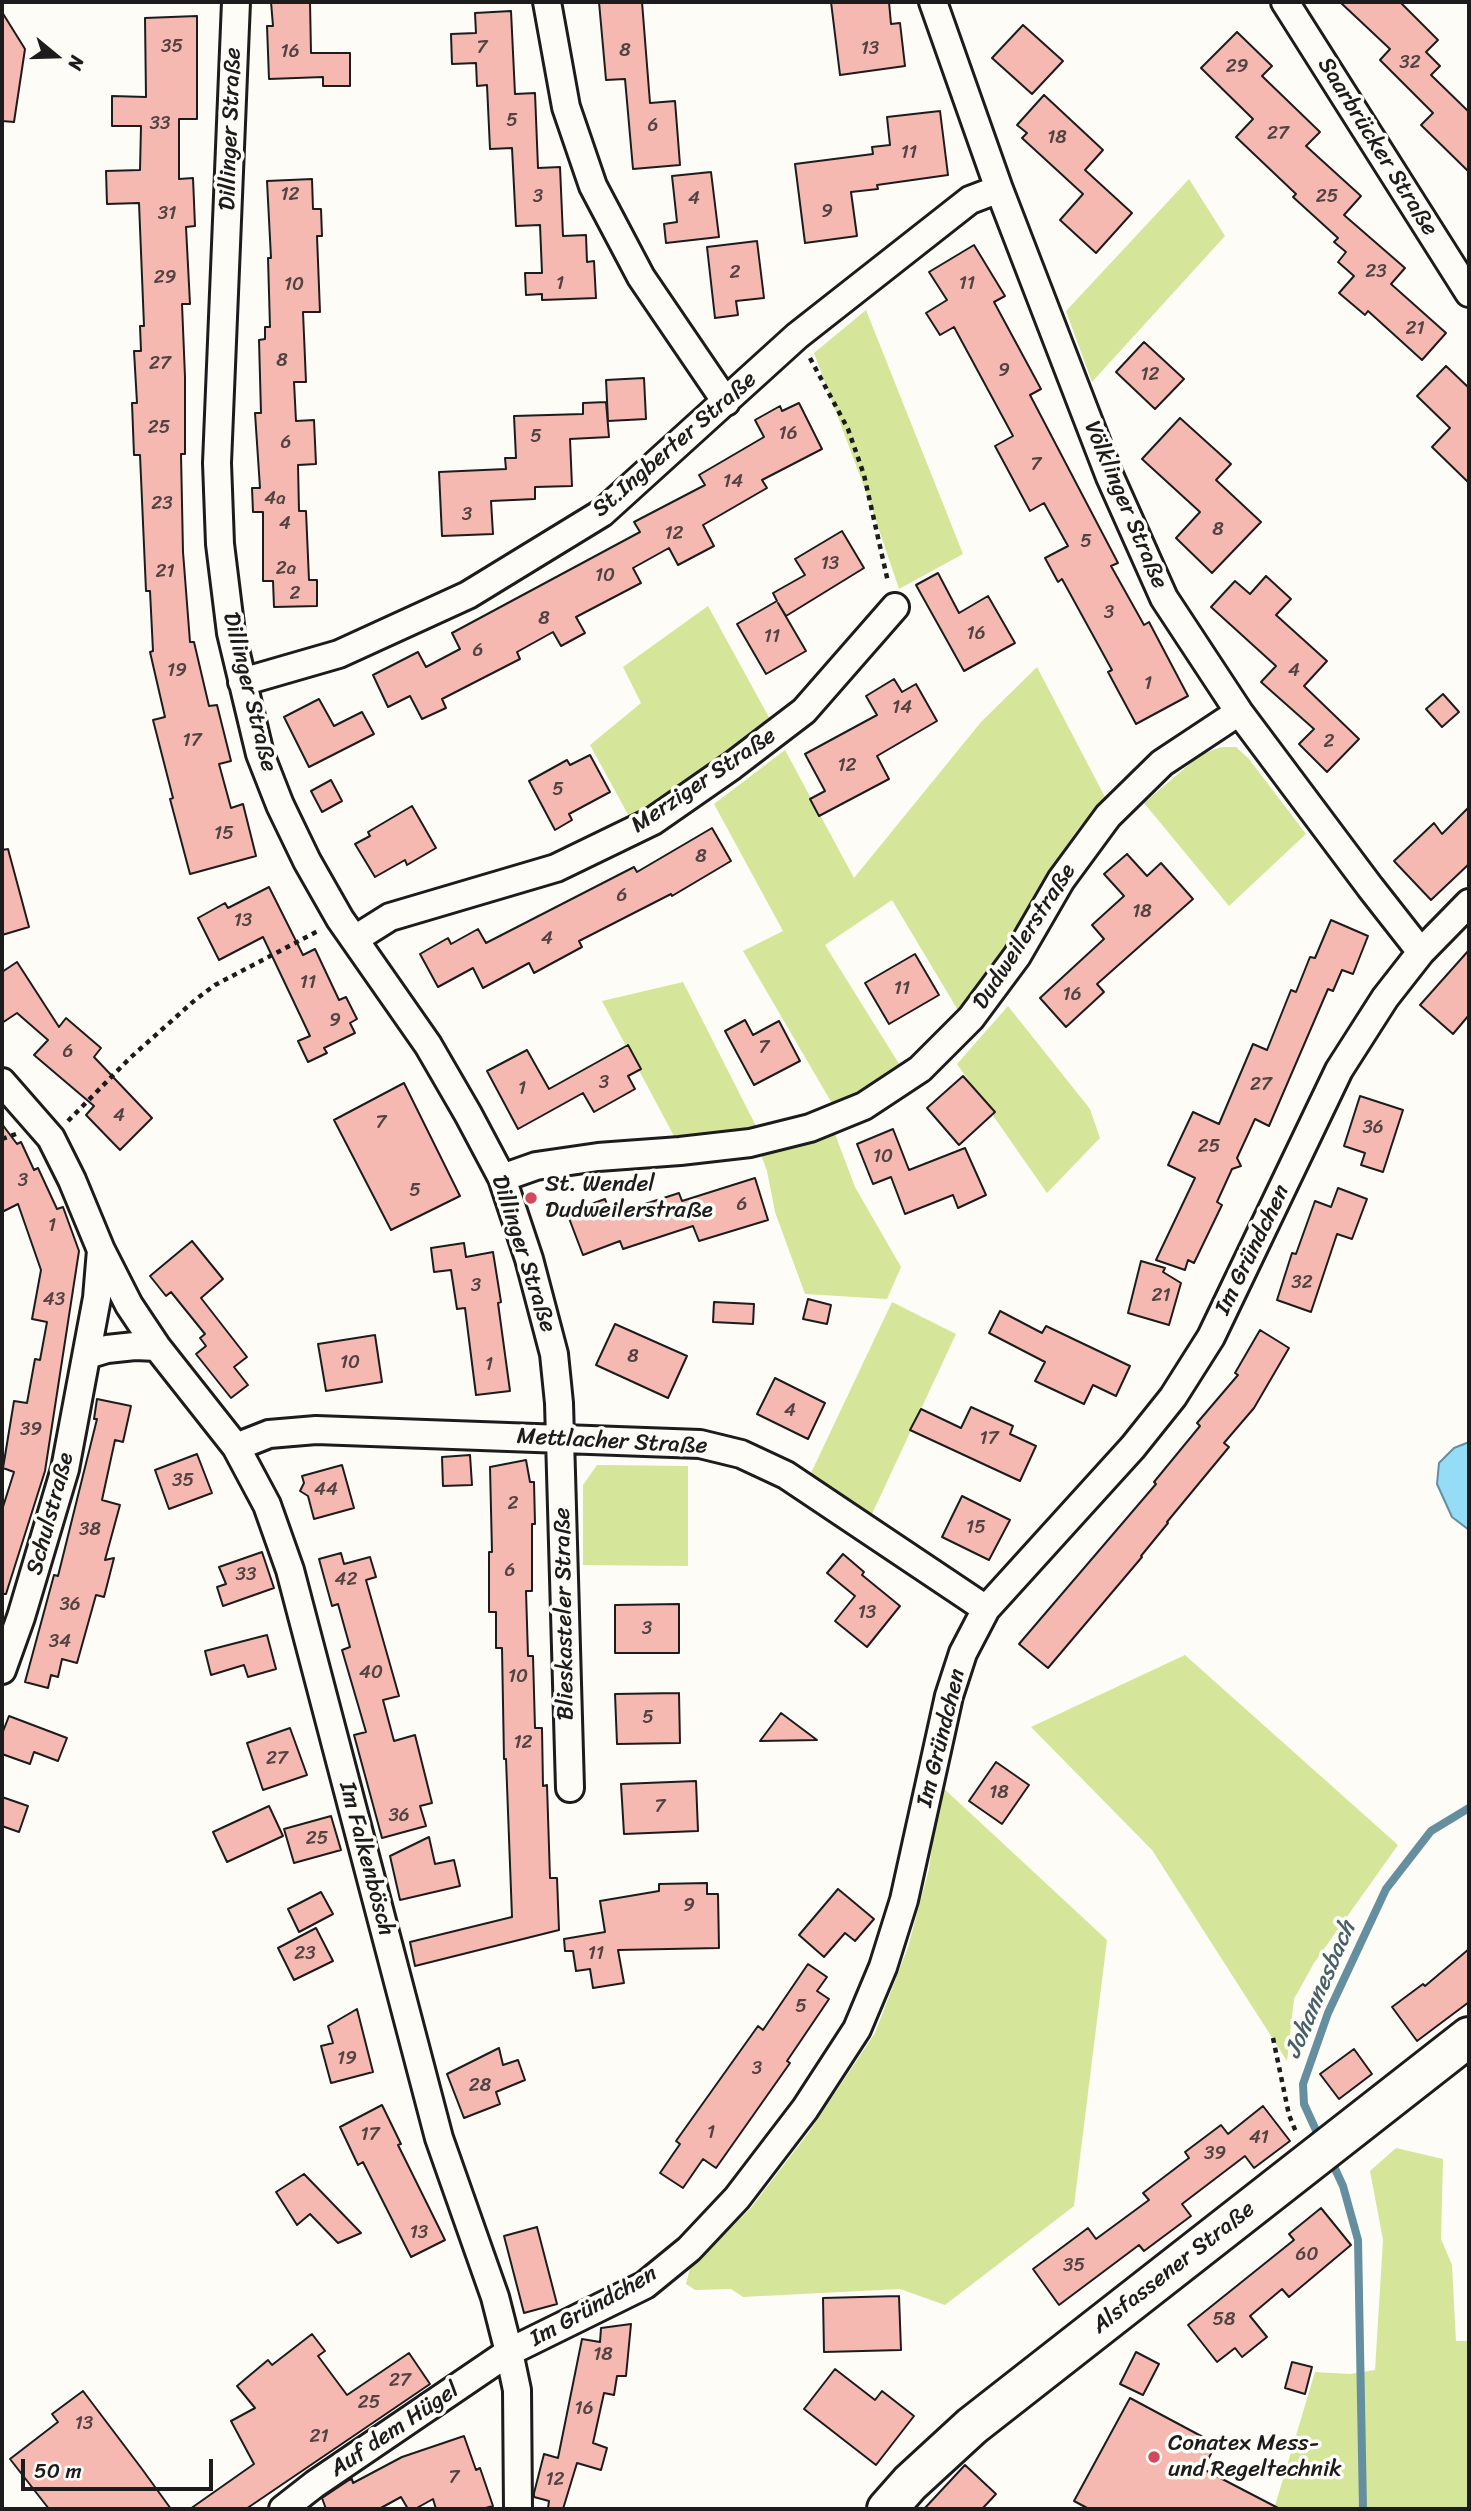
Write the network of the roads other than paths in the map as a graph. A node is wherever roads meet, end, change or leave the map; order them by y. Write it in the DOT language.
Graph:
graph roads {
  1 [pos="236,2"];
  2 [pos="547,2"];
  3 [pos="933,2"];
  4 [pos="1285,2"];
  5 [pos="999,189"];
  6 [pos="1469,293"];
  7 [pos="726,402"];
  8 [pos="895,607"];
  9 [pos="242,682"];
  10 [pos="1239,712"];
  11 [pos="1469,903"];
  12 [pos="347,929"];
  13 [pos="1421,952"];
  14 [pos="2,1082"];
  15 [pos="502,1178"];
  16 [pos="101,1250"];
  17 [pos="157,1347"];
  18 [pos="87,1355"];
  19 [pos="561,1439"];
  20 [pos="236,1447"];
  21 [pos="986,1609"];
  22 [pos="2,1670"];
  23 [pos="570,1788"];
  24 [pos="1469,2037"];
  25 [pos="509,2352"];
  26 [pos="283,2509"];
  27 [pos="519,2509"];
  28 [pos="887,2509"];
  1 -- 9 [label="street, Dillinger Straße"];
  2 -- 7 [label="street"];
  3 -- 5 [label="street, Völklinger Straße"];
  4 -- 6 [label="street, Saarbrücker Straße"];
  5 -- 7 [label="street, St.Ingberter Straße"];
  5 -- 10 [label="street, Völklinger Straße"];
  7 -- 9 [label="street, St.Ingberter Straße"];
  8 -- 12 [label="street, Merziger Straße"];
  9 -- 12 [label="street, Dillinger Straße"];
  10 -- 13 [label="street, Völklinger Straße"];
  10 -- 15 [label="street, Dudweilerstraße"];
  11 -- 13 [label="street, Im Gründchen"];
  12 -- 15 [label="street, Dillinger Straße"];
  13 -- 21 [label="street, Im Gründchen"];
  14 -- 16 [label="street, Im Falkenbösch"];
  15 -- 19 [label="street, Dillinger Straße"];
  16 -- 17 [label="street, Im Falkenbösch"];
  16 -- 18 [label="street, Schulstraße"];
  17 -- 18 [label="street"];
  17 -- 20 [label="street, Im Falkenbösch"];
  18 -- 22 [label="street, Schulstraße"];
  19 -- 20 [label="street, Mettlacher Straße"];
  19 -- 21 [label="street, Mettlacher Straße"];
  19 -- 23 [label="street, Blieskasteler Straße"];
  20 -- 25 [label="street, Im Falkenbösch"];
  21 -- 25 [label="street, Im Gründchen"];
  24 -- 28 [label="main road, Alsfassener Straße"];
  25 -- 26 [label="street, Auf dem Hügel"];
  25 -- 27 [label="street, Im Falkenbösch"];
}
